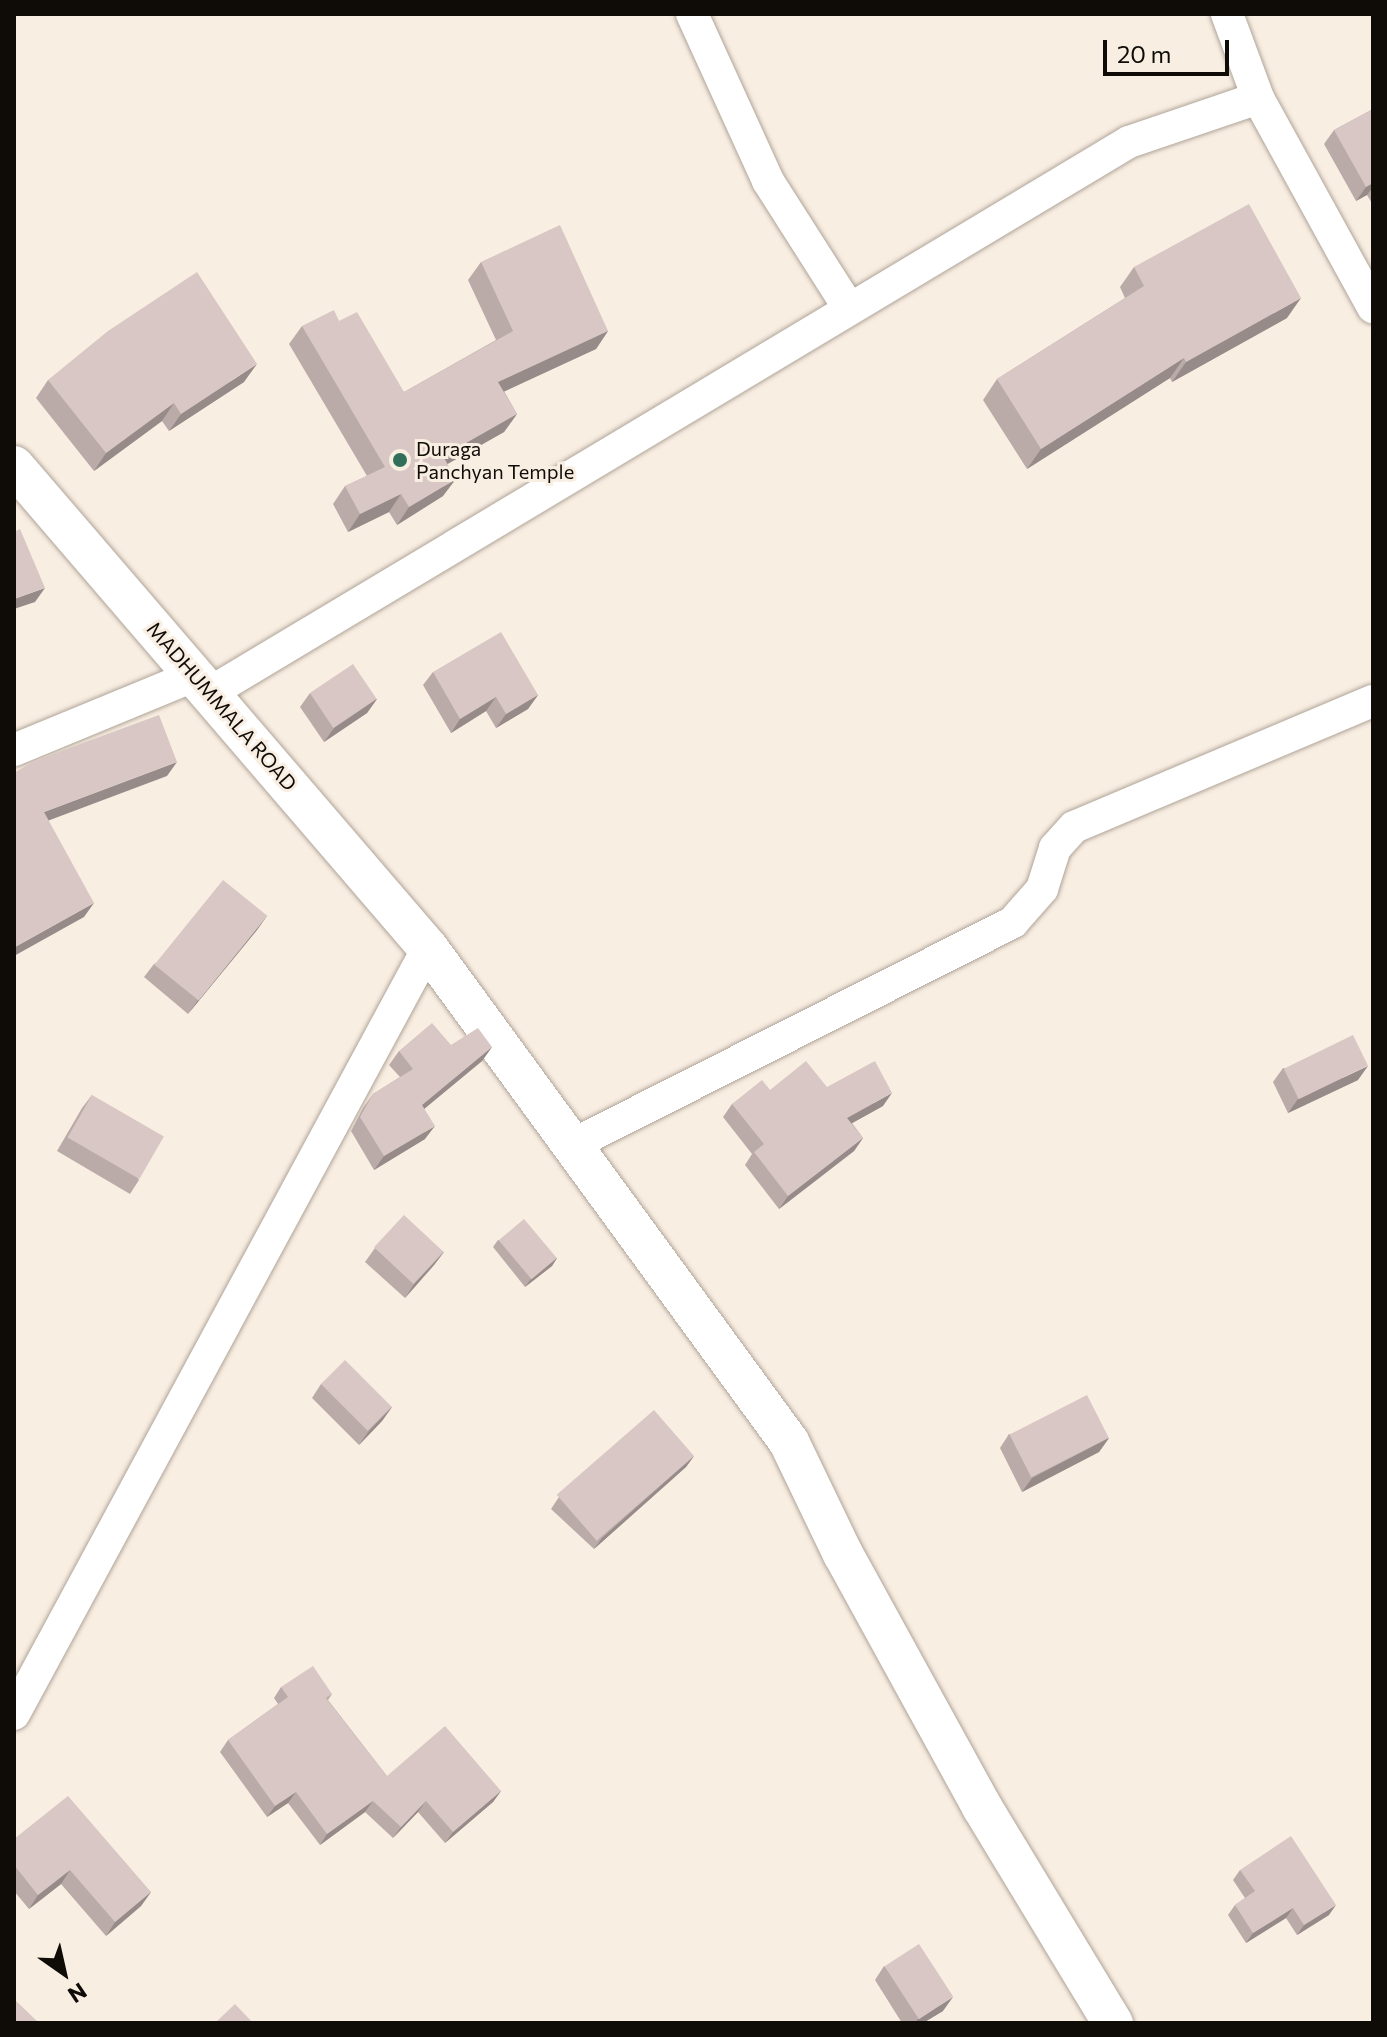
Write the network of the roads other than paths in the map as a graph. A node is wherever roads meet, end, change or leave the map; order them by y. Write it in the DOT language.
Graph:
graph roads {
  1 [pos="692,14"];
  2 [pos="1227,14"];
  3 [pos="1258,98"];
  4 [pos="1373,307"];
  5 [pos="849,308"];
  6 [pos="14,466"];
  7 [pos="204,684"];
  8 [pos="1373,701"];
  9 [pos="14,750"];
  10 [pos="428,948"];
  11 [pos="572,1145"];
  12 [pos="14,1714"];
  13 [pos="1113,2023"];
  1 -- 5 [label="street"];
  2 -- 3 [label="street"];
  3 -- 4 [label="street"];
  3 -- 5 [label="street"];
  5 -- 7 [label="street"];
  6 -- 7 [label="street, MADHUMMALA ROAD"];
  7 -- 9 [label="street"];
  7 -- 10 [label="street, MADHUMMALA ROAD"];
  8 -- 11 [label="street"];
  10 -- 11 [label="street, MADHUMMALA ROAD"];
  10 -- 12 [label="street"];
  11 -- 13 [label="street, MADHUMMALA ROAD"];
}
